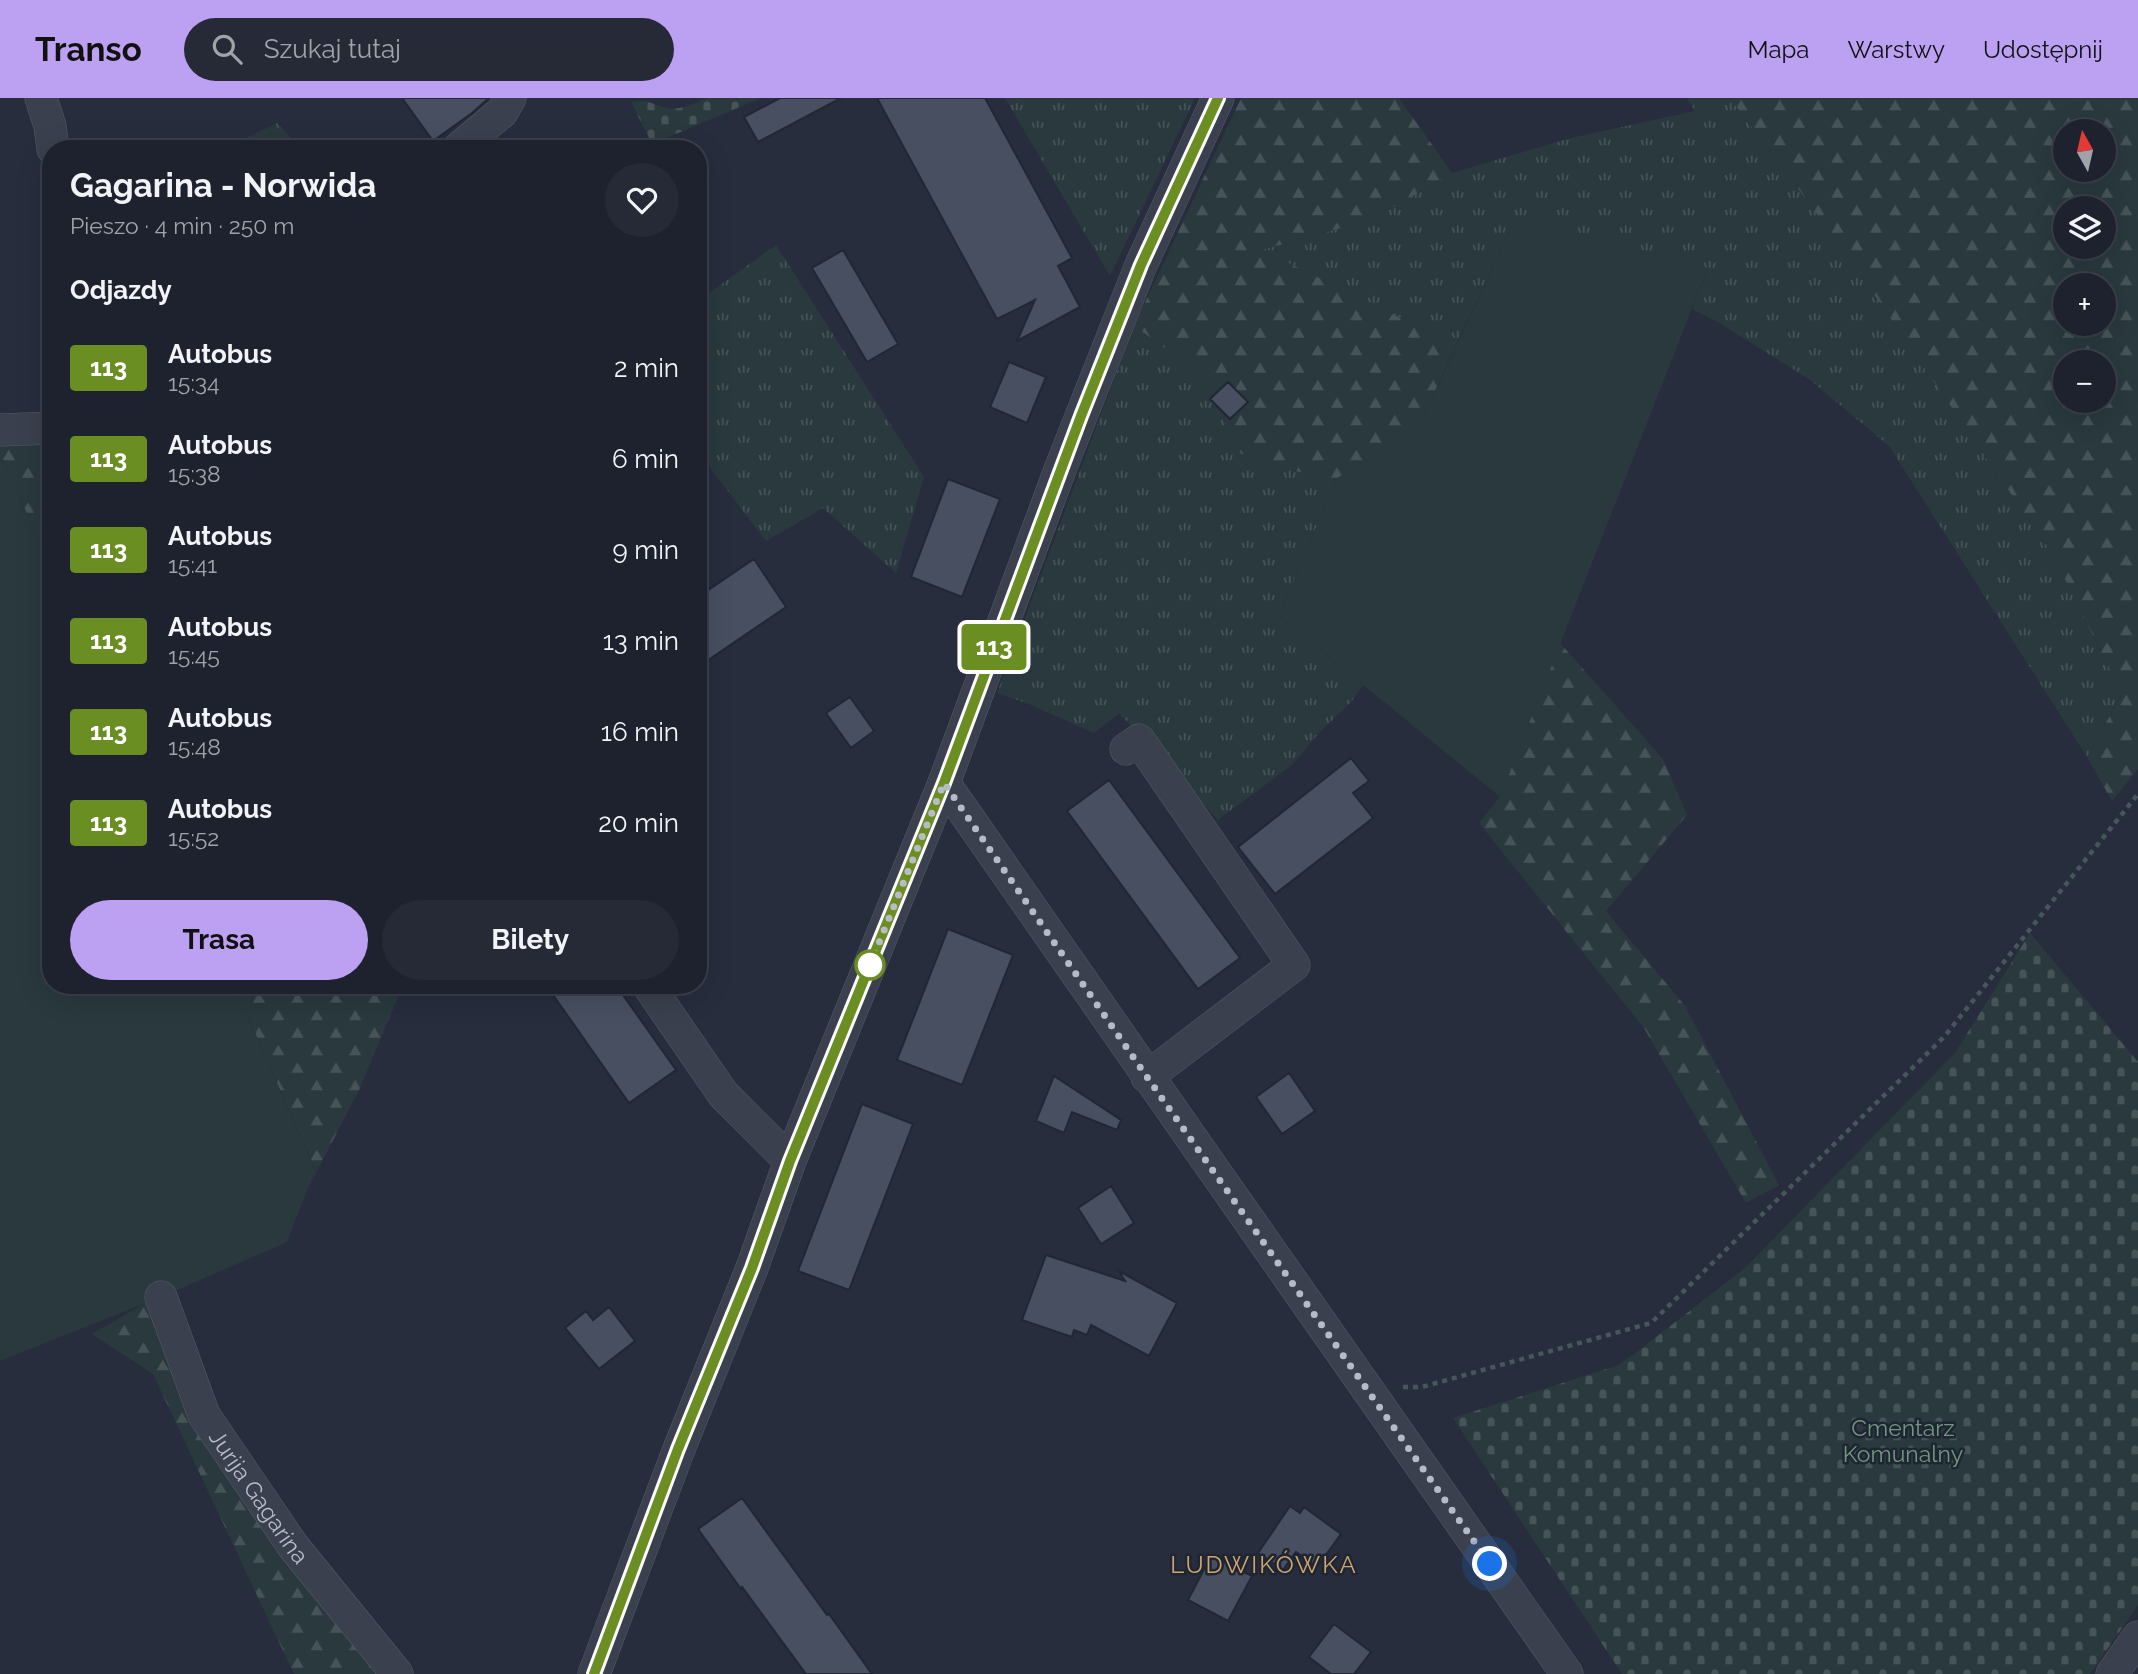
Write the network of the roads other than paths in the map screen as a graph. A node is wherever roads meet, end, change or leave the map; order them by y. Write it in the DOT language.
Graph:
graph roads {
  1 [pos="41,98"];
  2 [pos="510,98"];
  3 [pos="1218,98"];
  4 [pos="52,140"];
  5 [pos="469,140"];
  6 [pos="42,428"];
  7 [pos="0,430"];
  8 [pos="1126,749"];
  9 [pos="944,783"];
  10 [pos="654,994"];
  11 [pos="1147,1077"];
  12 [pos="790,1161"];
  13 [pos="161,1297"];
  14 [pos="2138,1637"];
  15 [pos="397,1674"];
  16 [pos="594,1674"];
  17 [pos="1567,1674"];
  18 [pos="2112,1674"];
  1 -- 4 [label="street"];
  2 -- 5 [label="street"];
  3 -- 9 [label="street"];
  6 -- 7 [label="street"];
  8 -- 11 [label="street"];
  9 -- 11 [label="street"];
  9 -- 12 [label="street"];
  10 -- 12 [label="street"];
  11 -- 17 [label="street"];
  12 -- 16 [label="street"];
  13 -- 15 [label="street, Jurija Gagarina"];
  14 -- 18 [label="street"];
}
